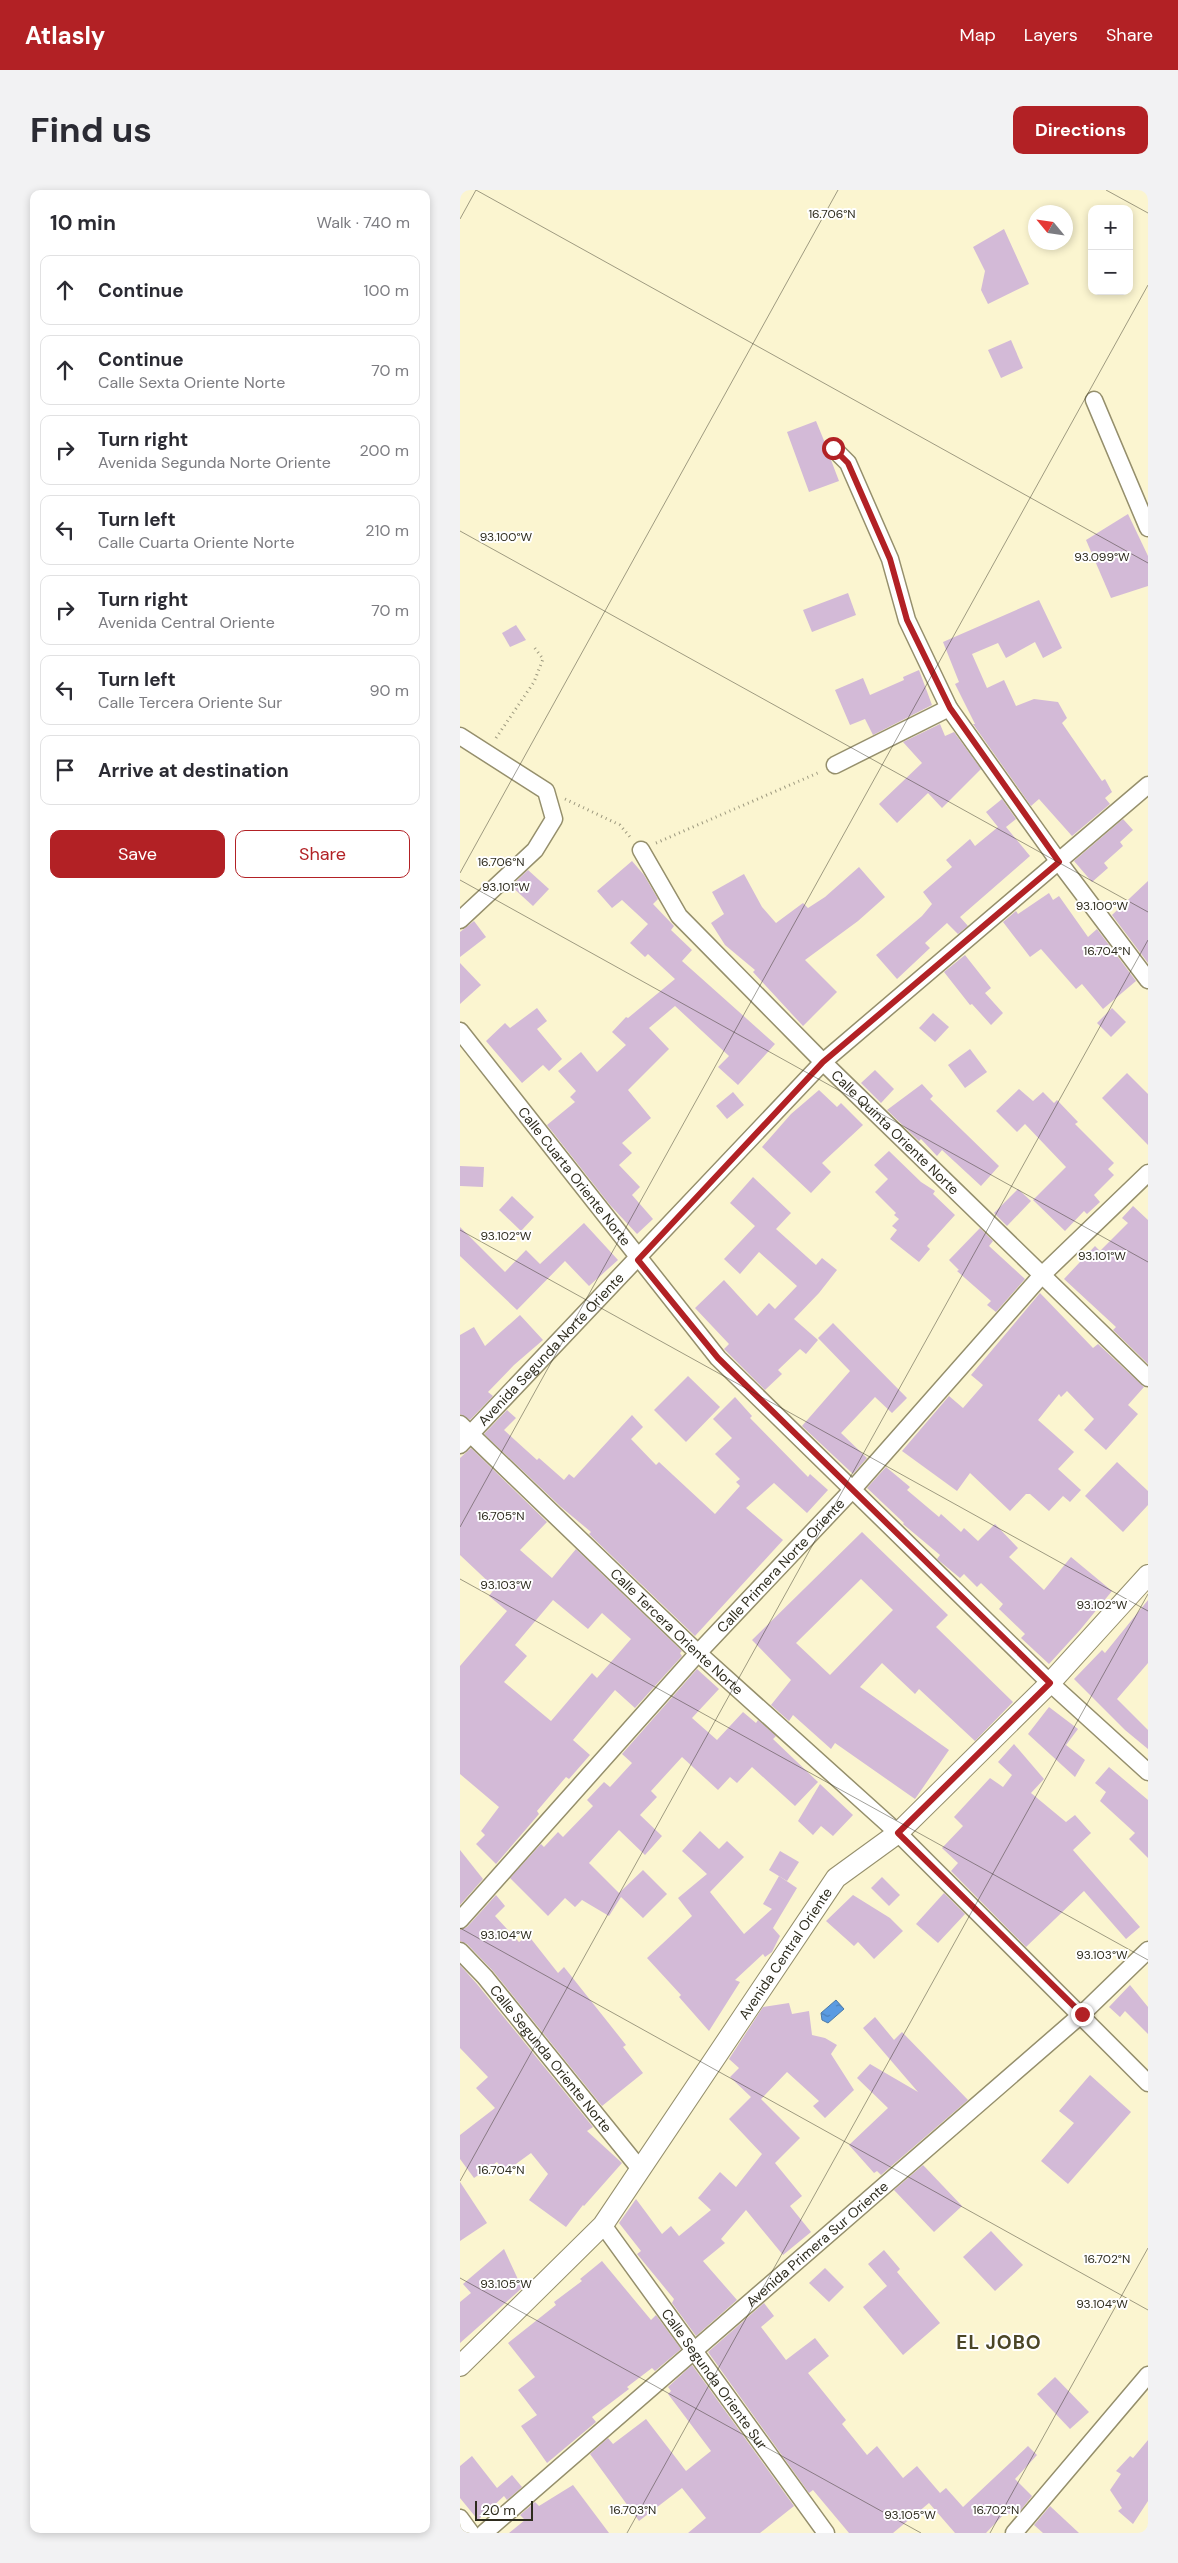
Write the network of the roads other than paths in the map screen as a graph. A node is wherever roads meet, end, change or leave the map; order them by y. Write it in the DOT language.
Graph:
graph roads {
  1 [pos="1094,400"];
  2 [pos="833,448"];
  3 [pos="1148,528"];
  4 [pos="950,708"];
  5 [pos="460,736"];
  6 [pos="835,765"];
  7 [pos="1148,785"];
  8 [pos="641,850"];
  9 [pos="1059,862"];
  10 [pos="460,920"];
  11 [pos="1148,980"];
  12 [pos="460,1031"];
  13 [pos="823,1062"];
  14 [pos="1148,1173"];
  15 [pos="638,1260"];
  16 [pos="1042,1275"];
  17 [pos="1148,1378"];
  18 [pos="463,1434"];
  19 [pos="853,1490"];
  20 [pos="1148,1575"];
  21 [pos="698,1653"];
  22 [pos="1050,1683"];
  23 [pos="1148,1772"];
  24 [pos="898,1833"];
  25 [pos="460,1920"];
  26 [pos="1148,1950"];
  27 [pos="460,1951"];
  28 [pos="1082,2014"];
  29 [pos="1148,2083"];
  30 [pos="640,2169"];
  31 [pos="603,2225"];
  32 [pos="694,2352"];
  33 [pos="460,2366"];
  34 [pos="1148,2375"];
  35 [pos="460,2518"];
  36 [pos="471,2533"];
  37 [pos="484,2533"];
  38 [pos="826,2533"];
  39 [pos="1014,2533"];
  1 -- 3 [label="street"];
  2 -- 4 [label="street"];
  4 -- 6 [label="street"];
  4 -- 9 [label="street"];
  5 -- 10 [label="street"];
  7 -- 9 [label="street, Avenida Segunda Norte Oriente"];
  8 -- 13 [label="street, Calle Quinta Oriente Norte"];
  9 -- 11 [label="street"];
  9 -- 13 [label="street, Avenida Segunda Norte Oriente"];
  12 -- 15 [label="street, Calle Cuarta Oriente Norte"];
  13 -- 15 [label="street, Avenida Segunda Norte Oriente"];
  13 -- 16 [label="street, Calle Quinta Oriente Norte"];
  14 -- 16 [label="street, Calle Primera Norte Oriente"];
  15 -- 18 [label="street, Avenida Segunda Norte Oriente"];
  15 -- 19 [label="street, Calle Cuarta Oriente Norte"];
  16 -- 17 [label="street, Calle Quinta Oriente Norte"];
  16 -- 19 [label="street, Calle Primera Norte Oriente"];
  18 -- 21 [label="street, Calle Tercera Oriente Norte"];
  19 -- 21 [label="street, Calle Primera Norte Oriente"];
  19 -- 22 [label="street, Calle Cuarta Oriente Norte"];
  20 -- 22 [label="street, Avenida Central Oriente"];
  21 -- 24 [label="street, Calle Tercera Oriente Norte"];
  21 -- 25 [label="street, Calle Primera Norte Oriente"];
  22 -- 23 [label="street, Calle Cuarta Oriente Norte"];
  22 -- 24 [label="street, Avenida Central Oriente"];
  24 -- 28 [label="street, Calle Tercera Oriente Norte"];
  24 -- 30 [label="street, Avenida Central Oriente"];
  26 -- 28 [label="street, Avenida Primera Sur Oriente"];
  27 -- 30 [label="street, Calle Segunda Oriente Norte"];
  28 -- 29 [label="street, Calle Tercera Oriente Norte"];
  28 -- 32 [label="street, Avenida Primera Sur Oriente"];
  30 -- 31 [label="street, Avenida Central Oriente"];
  31 -- 32 [label="street, Calle Segunda Oriente Sur"];
  31 -- 33 [label="street, Avenida Central Oriente"];
  32 -- 37 [label="street, Avenida Primera Sur Oriente"];
  32 -- 38 [label="street, Calle Segunda Oriente Sur"];
  34 -- 39 [label="street"];
  35 -- 36 [label="street"];
}
